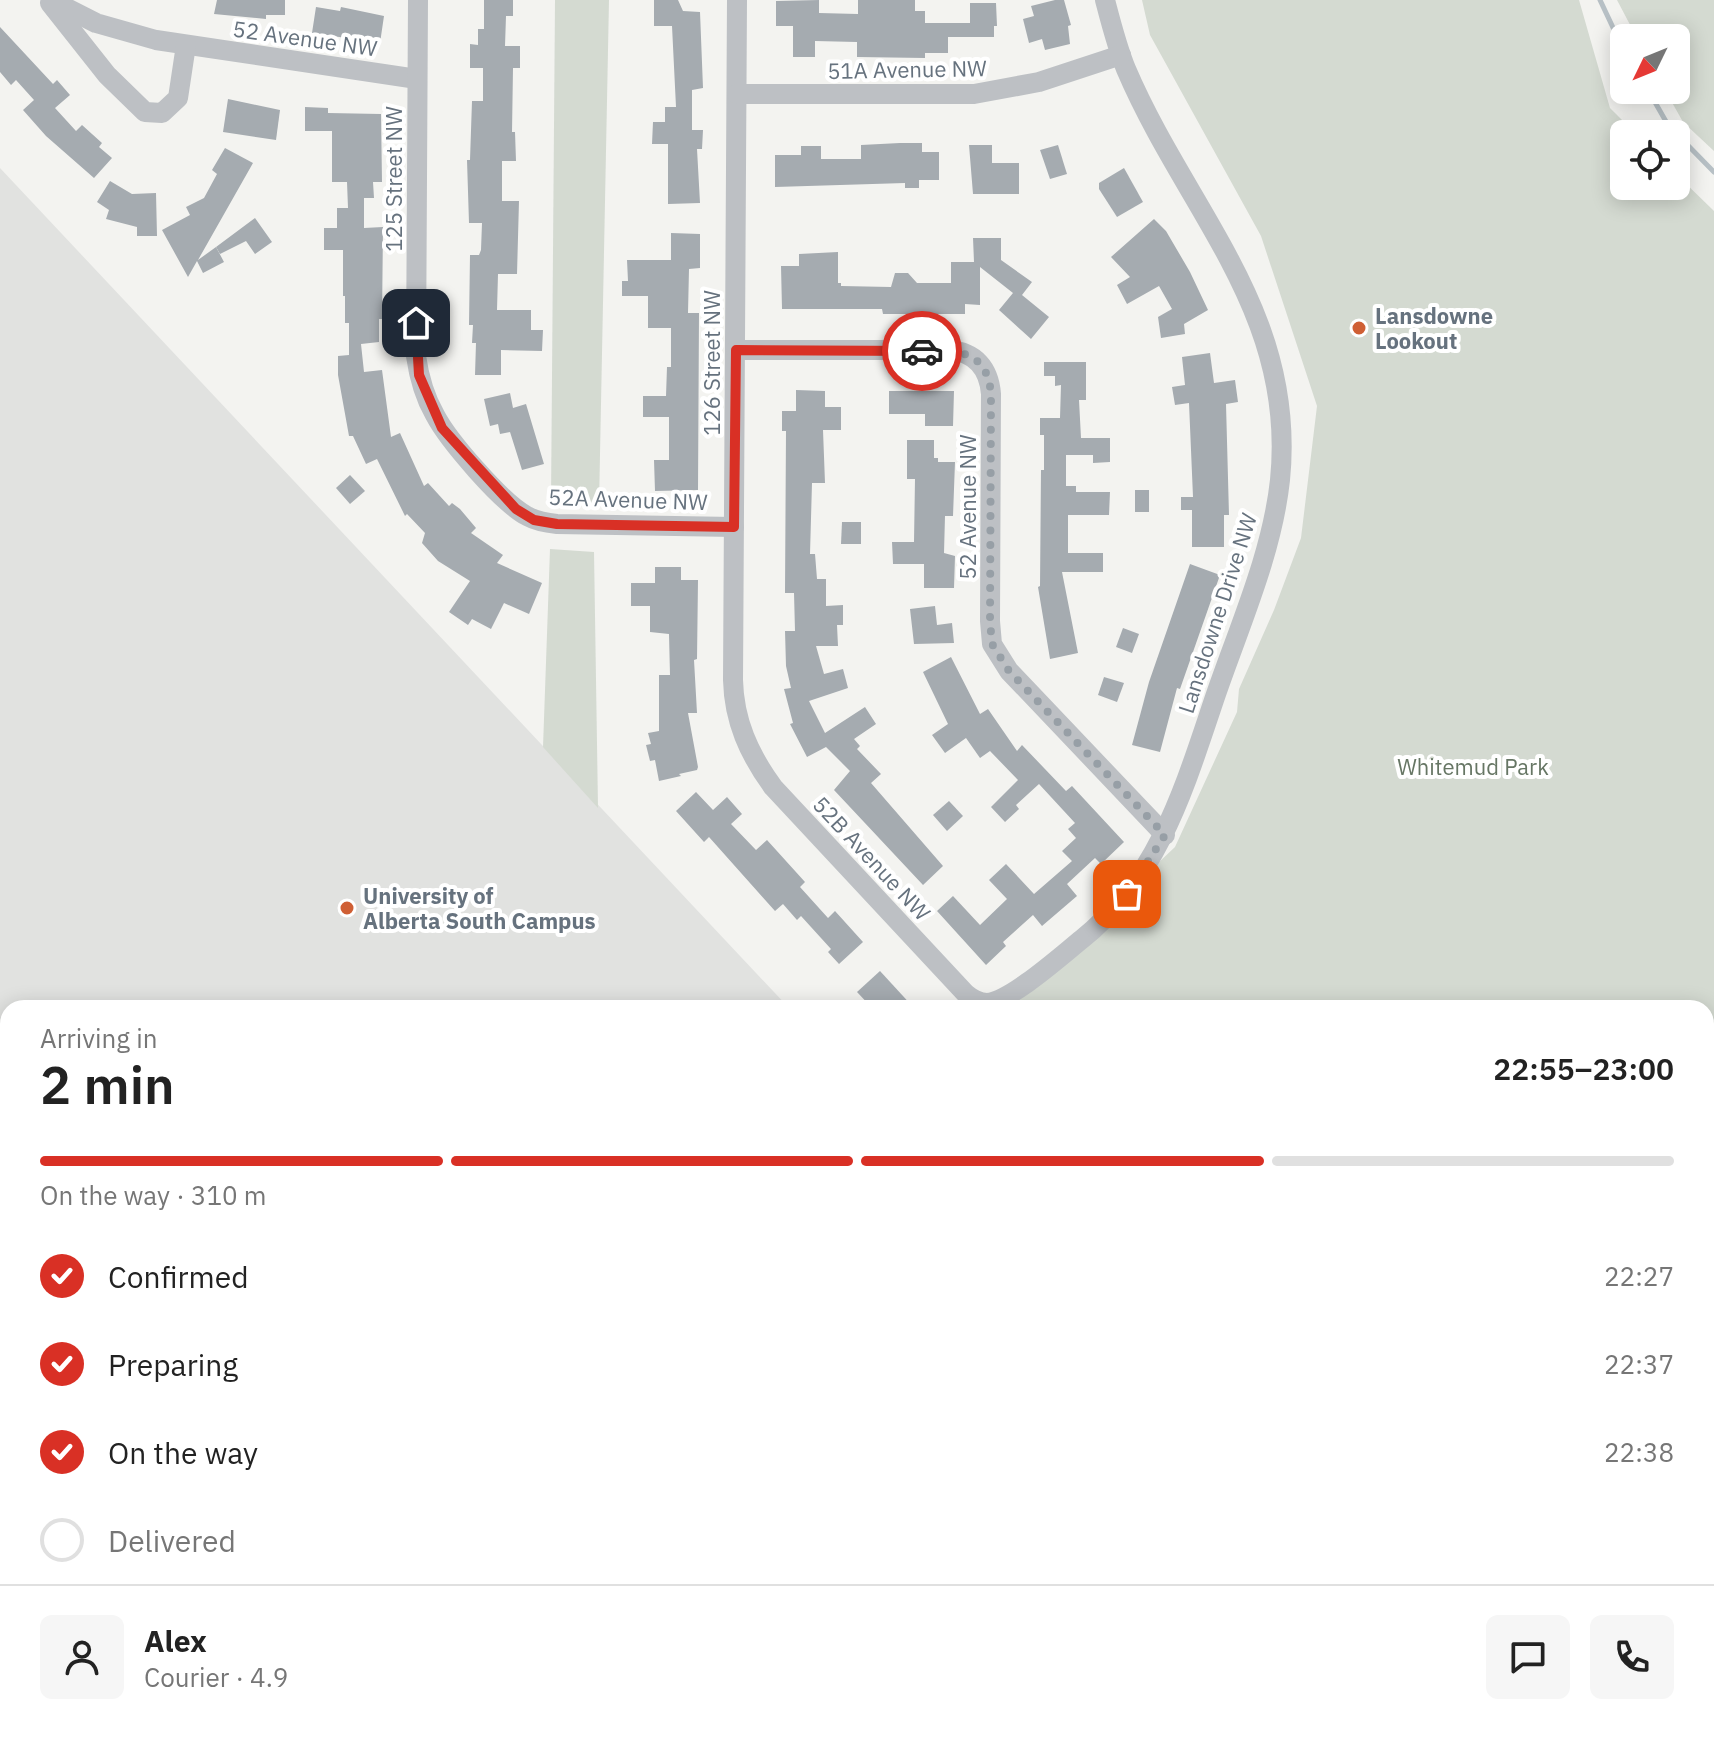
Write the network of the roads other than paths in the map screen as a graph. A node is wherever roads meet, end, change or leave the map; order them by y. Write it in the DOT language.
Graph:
graph roads {
  1 [pos="49,0"];
  2 [pos="418,0"];
  3 [pos="737,0"];
  4 [pos="1105,0"];
  5 [pos="186,45"];
  6 [pos="1121,55"];
  7 [pos="417,79"];
  8 [pos="737,94"];
  9 [pos="736,350"];
  10 [pos="429,404"];
  11 [pos="734,527"];
  12 [pos="739,725"];
  13 [pos="1165,835"];
  14 [pos="974,1000"];
  15 [pos="995,1000"];
  1 -- 5 [label="street, 52 Avenue NW"];
  1 -- 5 [label="street, 52 Avenue NW"];
  2 -- 7 [label="street, 125 Street NW"];
  3 -- 8 [label="street, 126 Street NW"];
  4 -- 6 [label="street, Lansdowne Drive NW"];
  5 -- 7 [label="street, 52 Avenue NW"];
  6 -- 8 [label="street, 51A Avenue NW"];
  6 -- 13 [label="street, Lansdowne Drive NW"];
  7 -- 10 [label="street, 125 Street NW"];
  8 -- 9 [label="street, 126 Street NW"];
  9 -- 11 [label="street, 126 Street NW"];
  9 -- 13 [label="street, 52 Avenue NW"];
  10 -- 11 [label="street, 52A Avenue NW"];
  11 -- 12 [label="street, 126 Street NW"];
  12 -- 14 [label="street, 52B Avenue NW"];
  13 -- 15 [label="street, Lansdowne Drive NW"];
}
